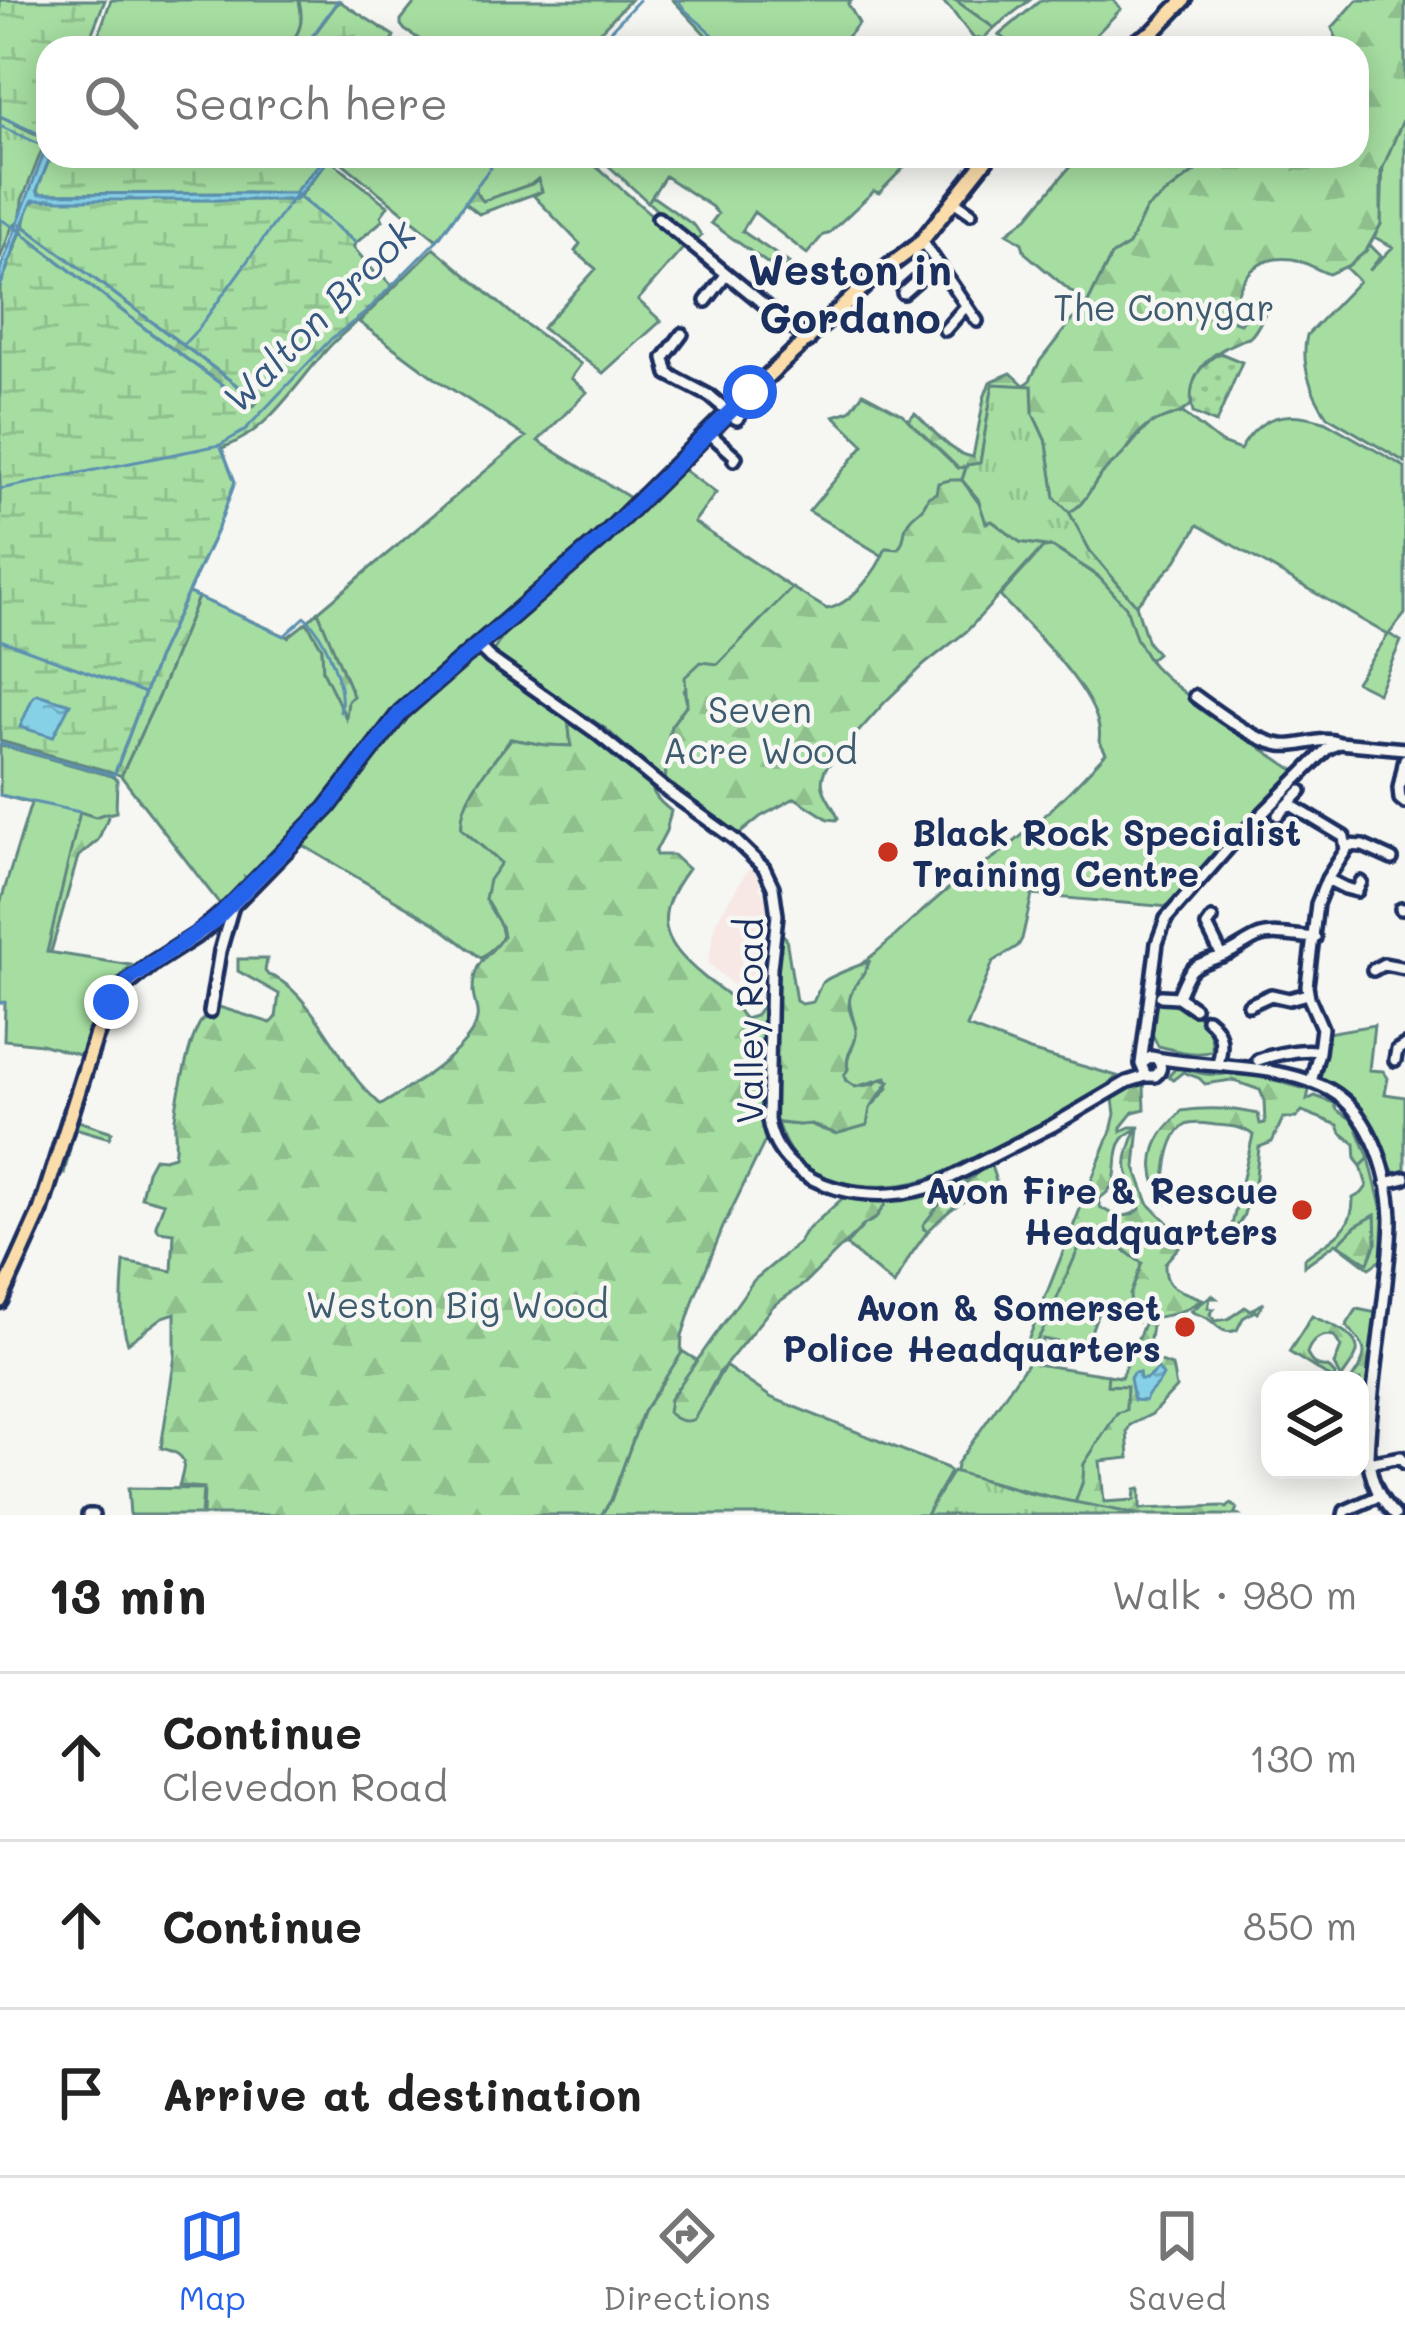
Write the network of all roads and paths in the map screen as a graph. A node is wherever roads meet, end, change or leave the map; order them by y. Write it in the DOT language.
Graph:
graph roads {
  1 [pos="1184,0"];
  2 [pos="1145,36"];
  3 [pos="978,168"];
  4 [pos="952,200"];
  5 [pos="971,212"];
  6 [pos="658,218"];
  7 [pos="922,241"];
  8 [pos="936,264"];
  9 [pos="726,274"];
  10 [pos="903,293"];
  11 [pos="706,301"];
  12 [pos="966,306"];
  13 [pos="977,322"];
  14 [pos="945,330"];
  15 [pos="682,334"];
  16 [pos="808,341"];
  17 [pos="755,400"];
  18 [pos="728,413"];
  19 [pos="709,433"];
  20 [pos="734,460"];
  21 [pos="477,645"];
  22 [pos="1195,696"];
  23 [pos="1340,743"];
  24 [pos="1405,749"];
  25 [pos="1405,759"];
  26 [pos="1301,791"];
  27 [pos="1400,802"];
  28 [pos="1288,804"];
  29 [pos="1277,815"];
  30 [pos="1347,845"];
  31 [pos="1392,859"];
  32 [pos="1327,879"];
  33 [pos="1360,890"];
  34 [pos="234,902"];
  35 [pos="1206,924"];
  36 [pos="1315,938"];
  37 [pos="1222,956"];
  38 [pos="1377,965"];
  39 [pos="1405,968"];
  40 [pos="1307,994"];
  41 [pos="1161,996"];
  42 [pos="1178,997"];
  43 [pos="1257,1004"];
  44 [pos="1194,1008"];
  45 [pos="210,1012"];
  46 [pos="1213,1020"];
  47 [pos="1146,1034"];
  48 [pos="1318,1052"];
  49 [pos="1258,1060"];
  50 [pos="1157,1063"];
  51 [pos="1218,1064"];
  52 [pos="1143,1069"];
  53 [pos="1311,1082"];
  54 [pos="1405,1178"];
  55 [pos="1386,1183"];
  56 [pos="0,1301"];
  57 [pos="1369,1426"];
  58 [pos="1403,1457"];
  59 [pos="1369,1462"];
  60 [pos="1369,1466"];
  61 [pos="1379,1496"];
  62 [pos="1343,1509"];
  63 [pos="1395,1515"];
  1 -- 2 [label="main road"];
  3 -- 4 [label="main road"];
  4 -- 5 [label="street"];
  4 -- 7 [label="main road"];
  6 -- 9 [label="street"];
  7 -- 8 [label="street"];
  7 -- 16 [label="main road"];
  8 -- 10 [label="street"];
  8 -- 12 [label="street"];
  9 -- 11 [label="street"];
  9 -- 16 [label="street"];
  12 -- 13 [label="street"];
  12 -- 14 [label="street"];
  15 -- 18 [label="street"];
  16 -- 18 [label="main road"];
  17 -- 18 [label="street"];
  18 -- 19 [label="main road"];
  19 -- 20 [label="street"];
  19 -- 21 [label="main road"];
  21 -- 34 [label="main road"];
  21 -- 52 [label="street, Valley Road"];
  22 -- 23 [label="street"];
  23 -- 24 [label="street"];
  23 -- 47 [label="street"];
  25 -- 27 [label="street"];
  26 -- 28 [label="street"];
  28 -- 29 [label="street"];
  28 -- 30 [label="street"];
  30 -- 31 [label="street"];
  30 -- 32 [label="street"];
  32 -- 33 [label="street"];
  32 -- 36 [label="street"];
  34 -- 45 [label="street"];
  34 -- 56 [label="main road"];
  35 -- 37 [label="street"];
  36 -- 37 [label="street"];
  36 -- 40 [label="street"];
  37 -- 42 [label="street"];
  38 -- 39 [label="street"];
  40 -- 43 [label="street"];
  40 -- 48 [label="street"];
  41 -- 42 [label="street"];
  42 -- 44 [label="street"];
  46 -- 51 [label="street"];
  47 -- 50 [label="street"];
  47 -- 52 [label="street"];
  48 -- 49 [label="street"];
  48 -- 53 [label="street"];
  50 -- 51 [label="street"];
  50 -- 52 [label="street, Valley Road"];
  50 -- 52 [label="street, Valley Road"];
  51 -- 53 [label="street"];
  53 -- 55 [label="street"];
  54 -- 55 [label="street"];
  55 -- 57 [label="street"];
  58 -- 59 [label="street"];
  60 -- 61 [label="street"];
  61 -- 62 [label="street"];
  61 -- 63 [label="street"];
}
